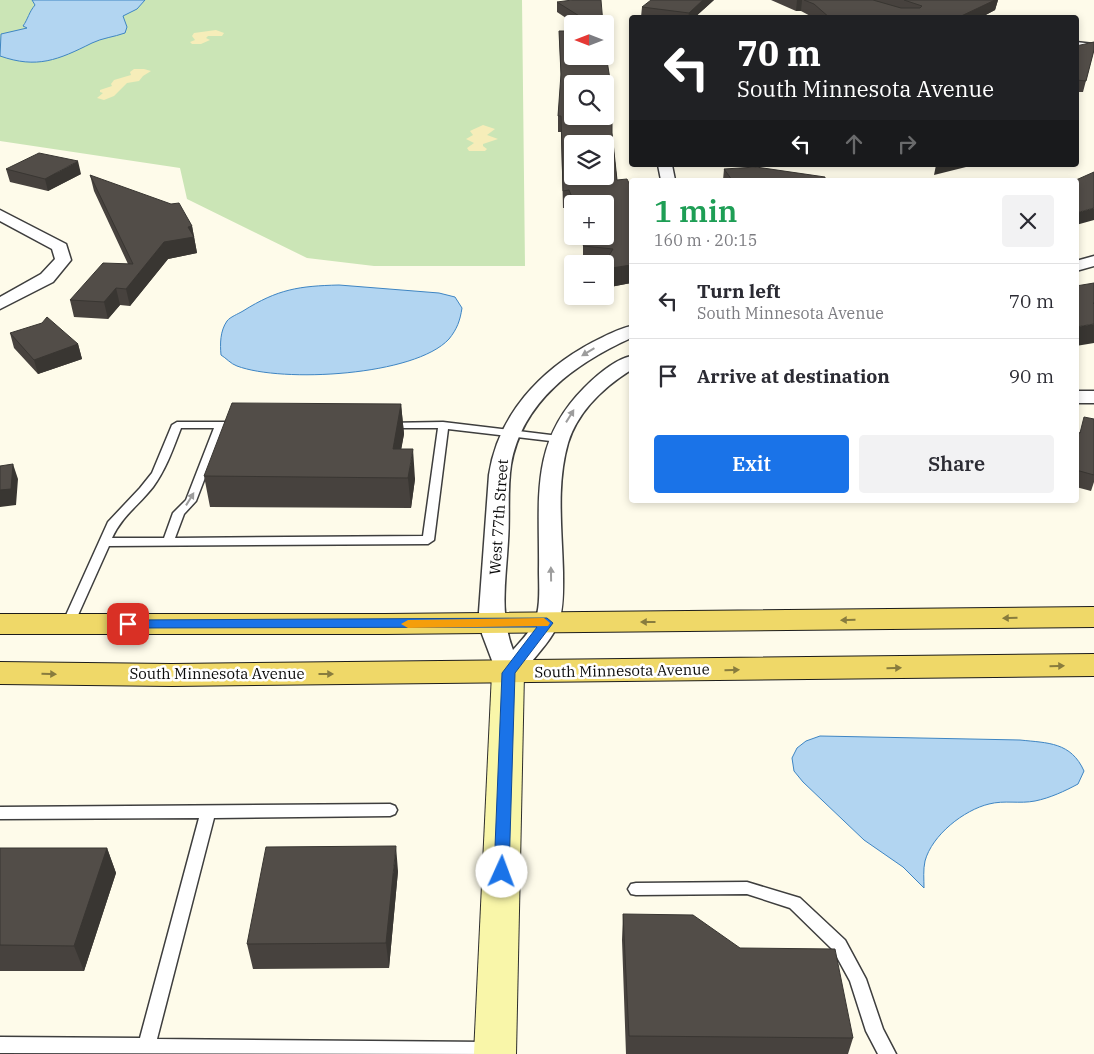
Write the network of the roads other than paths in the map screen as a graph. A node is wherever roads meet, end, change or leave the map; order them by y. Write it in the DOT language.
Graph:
graph roads {
  1 [pos="1079,45"];
  2 [pos="1094,47"];
  3 [pos="0,215"];
  4 [pos="1094,261"];
  5 [pos="1079,265"];
  6 [pos="0,304"];
  7 [pos="629,332"];
  8 [pos="629,363"];
  9 [pos="1079,397"];
  10 [pos="1094,397"];
  11 [pos="1079,411"];
  12 [pos="1094,411"];
  13 [pos="220,425"];
  14 [pos="249,425"];
  15 [pos="375,425"];
  16 [pos="443,425"];
  17 [pos="510,433"];
  18 [pos="559,439"];
  19 [pos="105,542"];
  20 [pos="168,542"];
  21 [pos="1094,617"];
  22 [pos="492,623"];
  23 [pos="547,623"];
  24 [pos="0,624"];
  25 [pos="54,624"];
  26 [pos="1094,665"];
  27 [pos="0,673"];
  28 [pos="508,673"];
  29 [pos="390,810"];
  30 [pos="208,812"];
  31 [pos="0,813"];
  32 [pos="636,889"];
  33 [pos="0,1045"];
  34 [pos="145,1051"];
  35 [pos="495,1052"];
  36 [pos="887,1054"];
  1 -- 2 [label="street"];
  3 -- 6 [label="street"];
  4 -- 5 [label="street"];
  7 -- 17 [label="street, West 77th Street, one-way"];
  18 -- 8 [label="street, one-way"];
  9 -- 10 [label="street"];
  11 -- 12 [label="street"];
  13 -- 14 [label="lane"];
  13 -- 19 [label="lane"];
  20 -- 13 [label="lane, one-way"];
  15 -- 16 [label="lane"];
  16 -- 17 [label="lane"];
  16 -- 20 [label="lane"];
  17 -- 18 [label="lane"];
  17 -- 22 [label="street, West 77th Street"];
  23 -- 18 [label="street, one-way"];
  19 -- 20 [label="lane"];
  19 -- 25 [label="lane"];
  21 -- 23 [label="main road, one-way"];
  22 -- 23 [label="main road"];
  22 -- 25 [label="main road"];
  22 -- 28 [label="street, West 77th Street"];
  23 -- 28 [label="street"];
  24 -- 25 [label="main road"];
  28 -- 26 [label="main road, South Minnesota Avenue, one-way"];
  27 -- 28 [label="main road, South Minnesota Avenue, one-way"];
  28 -- 35 [label="street, West 77th Street"];
  29 -- 30 [label="lane"];
  30 -- 31 [label="lane"];
  30 -- 34 [label="lane"];
  32 -- 36 [label="lane"];
  33 -- 34 [label="lane"];
  34 -- 35 [label="lane"];
}
